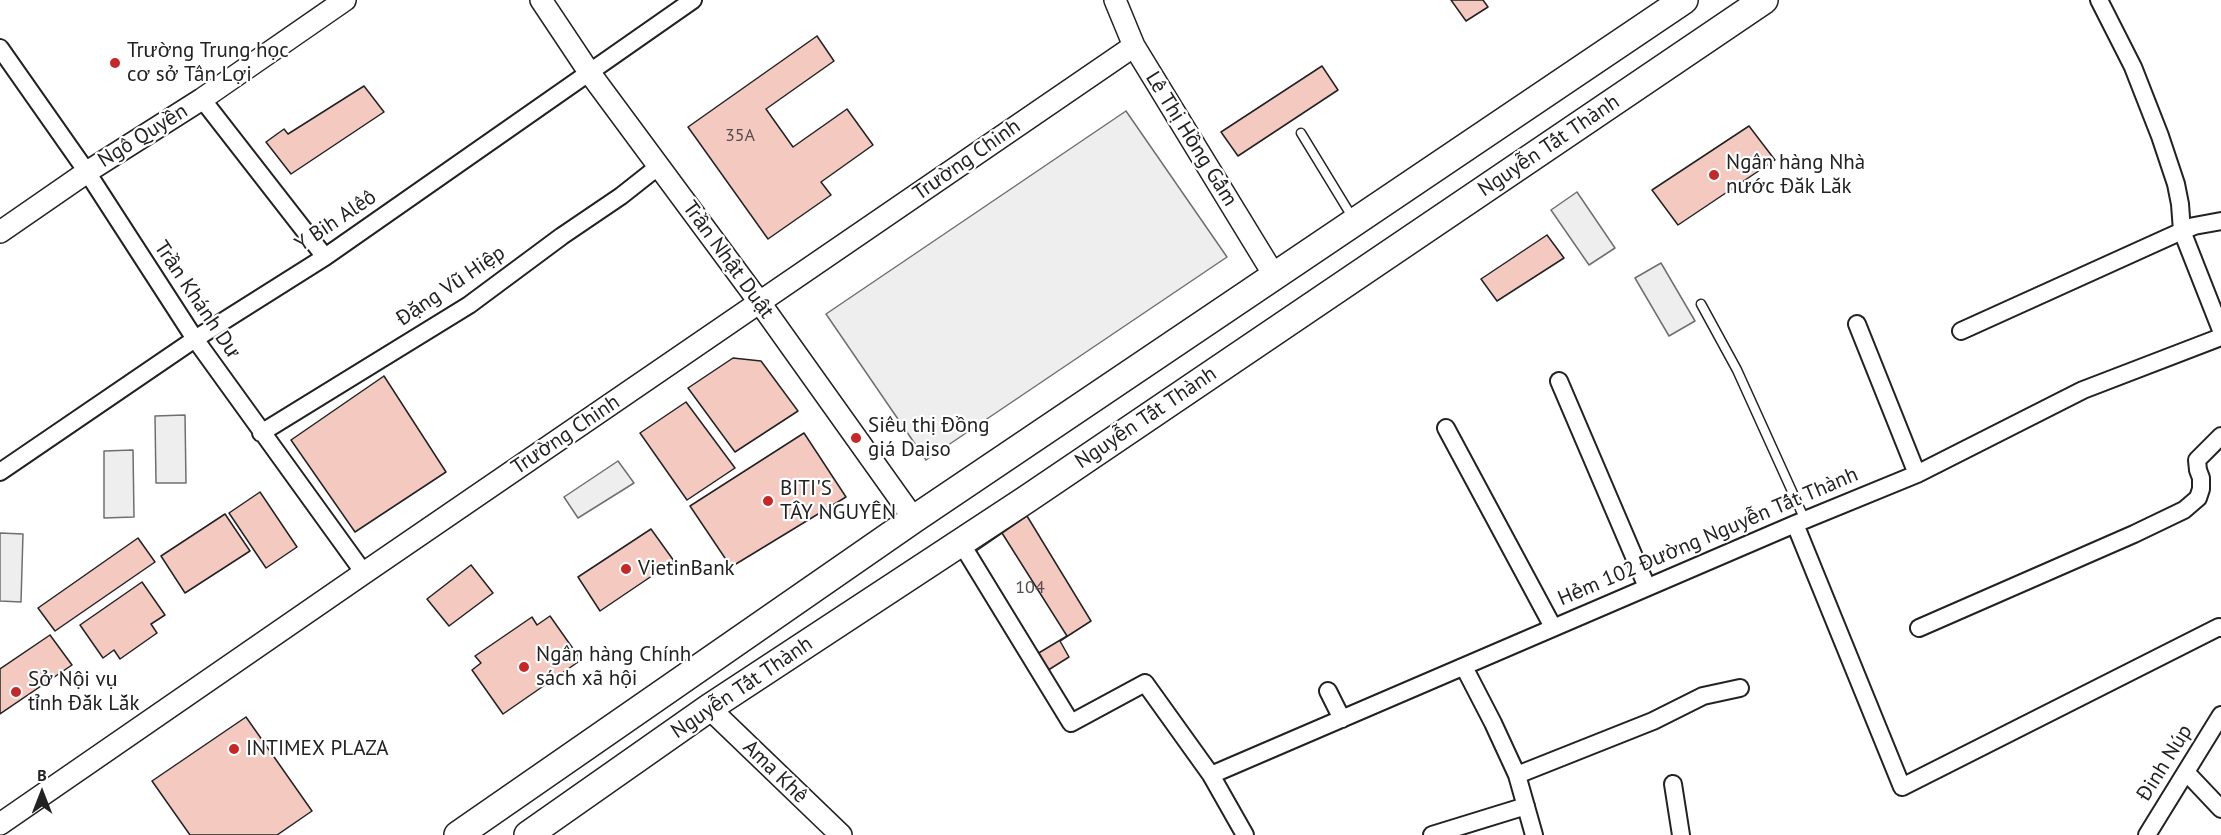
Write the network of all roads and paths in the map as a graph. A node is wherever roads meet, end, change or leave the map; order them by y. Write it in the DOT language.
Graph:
graph roads {
  1 [pos="345,0"];
  2 [pos="541,0"];
  3 [pos="693,0"];
  4 [pos="1115,0"];
  5 [pos="1684,0"];
  6 [pos="1764,0"];
  7 [pos="2099,0"];
  8 [pos="1134,46"];
  9 [pos="0,48"];
  10 [pos="590,72"];
  11 [pos="202,99"];
  12 [pos="1301,133"];
  13 [pos="659,166"];
  14 [pos="87,172"];
  15 [pos="1355,221"];
  16 [pos="2221,221"];
  17 [pos="2182,231"];
  18 [pos="0,232"];
  19 [pos="325,257"];
  20 [pos="1274,275"];
  21 [pos="760,303"];
  22 [pos="1701,304"];
  23 [pos="1857,324"];
  24 [pos="2221,330"];
  25 [pos="1961,331"];
  26 [pos="2221,337"];
  27 [pos="195,339"];
  28 [pos="1559,381"];
  29 [pos="1446,428"];
  30 [pos="261,433"];
  31 [pos="2221,436"];
  32 [pos="0,472"];
  33 [pos="1917,474"];
  34 [pos="914,519"];
  35 [pos="1800,522"];
  36 [pos="961,543"];
  37 [pos="364,573"];
  38 [pos="1647,587"];
  39 [pos="1553,627"];
  40 [pos="1919,628"];
  41 [pos="2221,628"];
  42 [pos="1464,666"];
  43 [pos="686,677"];
  44 [pos="1740,688"];
  45 [pos="1328,691"];
  46 [pos="709,708"];
  47 [pos="2221,715"];
  48 [pos="1342,719"];
  49 [pos="2186,772"];
  50 [pos="1211,775"];
  51 [pos="1516,775"];
  52 [pos="1673,784"];
  53 [pos="1526,806"];
  54 [pos="2221,809"];
  55 [pos="0,824"];
  56 [pos="1242,834"];
  57 [pos="458,835"];
  58 [pos="528,835"];
  59 [pos="841,835"];
  60 [pos="1432,835"];
  61 [pos="1534,835"];
  62 [pos="1682,835"];
  63 [pos="2146,835"];
  1 -- 11 [label="street, Ngô Quyền"];
  2 -- 10 [label="street, Trần Nhật Duật"];
  3 -- 10 [label="street, Y Bih Alêô"];
  4 -- 8 [label="street, Lê Thị Hồng Gấm"];
  5 -- 15 [label="main road, Nguyễn Tất Thành"];
  6 -- 36 [label="main road, Nguyễn Tất Thành"];
  7 -- 17 [label="street"];
  8 -- 20 [label="street, Lê Thị Hồng Gấm"];
  8 -- 21 [label="street, Trường Chinh"];
  9 -- 14 [label="street, Trần Khánh Dư"];
  10 -- 13 [label="street, Trần Nhật Duật"];
  10 -- 19 [label="street, Y Bih Alêô"];
  11 -- 14 [label="street, Ngô Quyền"];
  11 -- 19 [label="street"];
  12 -- 15 [label="lane"];
  13 -- 21 [label="street, Trần Nhật Duật"];
  13 -- 30 [label="street, Đặng Vũ Hiệp"];
  14 -- 18 [label="street, Ngô Quyền"];
  14 -- 27 [label="street, Trần Khánh Dư"];
  15 -- 20 [label="main road, Nguyễn Tất Thành"];
  16 -- 17 [label="street"];
  17 -- 24 [label="street"];
  17 -- 25 [label="street"];
  19 -- 27 [label="street, Y Bih Alêô"];
  20 -- 34 [label="main road, Nguyễn Tất Thành"];
  21 -- 34 [label="street, Trần Nhật Duật"];
  21 -- 37 [label="street, Trường Chinh"];
  22 -- 35 [label="lane"];
  23 -- 33 [label="street"];
  26 -- 33 [label="street, Hẻm 102 Đường Nguyễn Tất Thành"];
  27 -- 30 [label="street, Trần Khánh Dư"];
  27 -- 32 [label="street, Y Bih Alêô"];
  28 -- 38 [label="street"];
  29 -- 39 [label="street"];
  30 -- 37 [label="street, Trần Khánh Dư"];
  31 -- 40 [label="street"];
  33 -- 35 [label="street, Hẻm 102 Đường Nguyễn Tất Thành"];
  34 -- 43 [label="main road, Nguyễn Tất Thành"];
  35 -- 38 [label="street, Hẻm 102 Đường Nguyễn Tất Thành"];
  35 -- 41 [label="street"];
  36 -- 46 [label="main road, Nguyễn Tất Thành"];
  36 -- 50 [label="street"];
  37 -- 55 [label="street, Trường Chinh"];
  38 -- 39 [label="street, Hẻm 102 Đường Nguyễn Tất Thành"];
  39 -- 42 [label="street, Hẻm 102 Đường Nguyễn Tất Thành"];
  42 -- 48 [label="street, Hẻm 102 Đường Nguyễn Tất Thành"];
  42 -- 51 [label="street"];
  43 -- 46 [label="main road"];
  43 -- 57 [label="main road, Nguyễn Tất Thành"];
  44 -- 51 [label="street"];
  45 -- 48 [label="street"];
  46 -- 58 [label="main road, Nguyễn Tất Thành"];
  46 -- 59 [label="street, Ama Khê"];
  47 -- 49 [label="street, Đinh Núp"];
  48 -- 50 [label="street, Hẻm 102 Đường Nguyễn Tất Thành"];
  49 -- 54 [label="street"];
  49 -- 63 [label="street, Đinh Núp"];
  50 -- 56 [label="street"];
  51 -- 53 [label="street"];
  52 -- 62 [label="street"];
  53 -- 60 [label="street"];
  53 -- 61 [label="street"];
}
